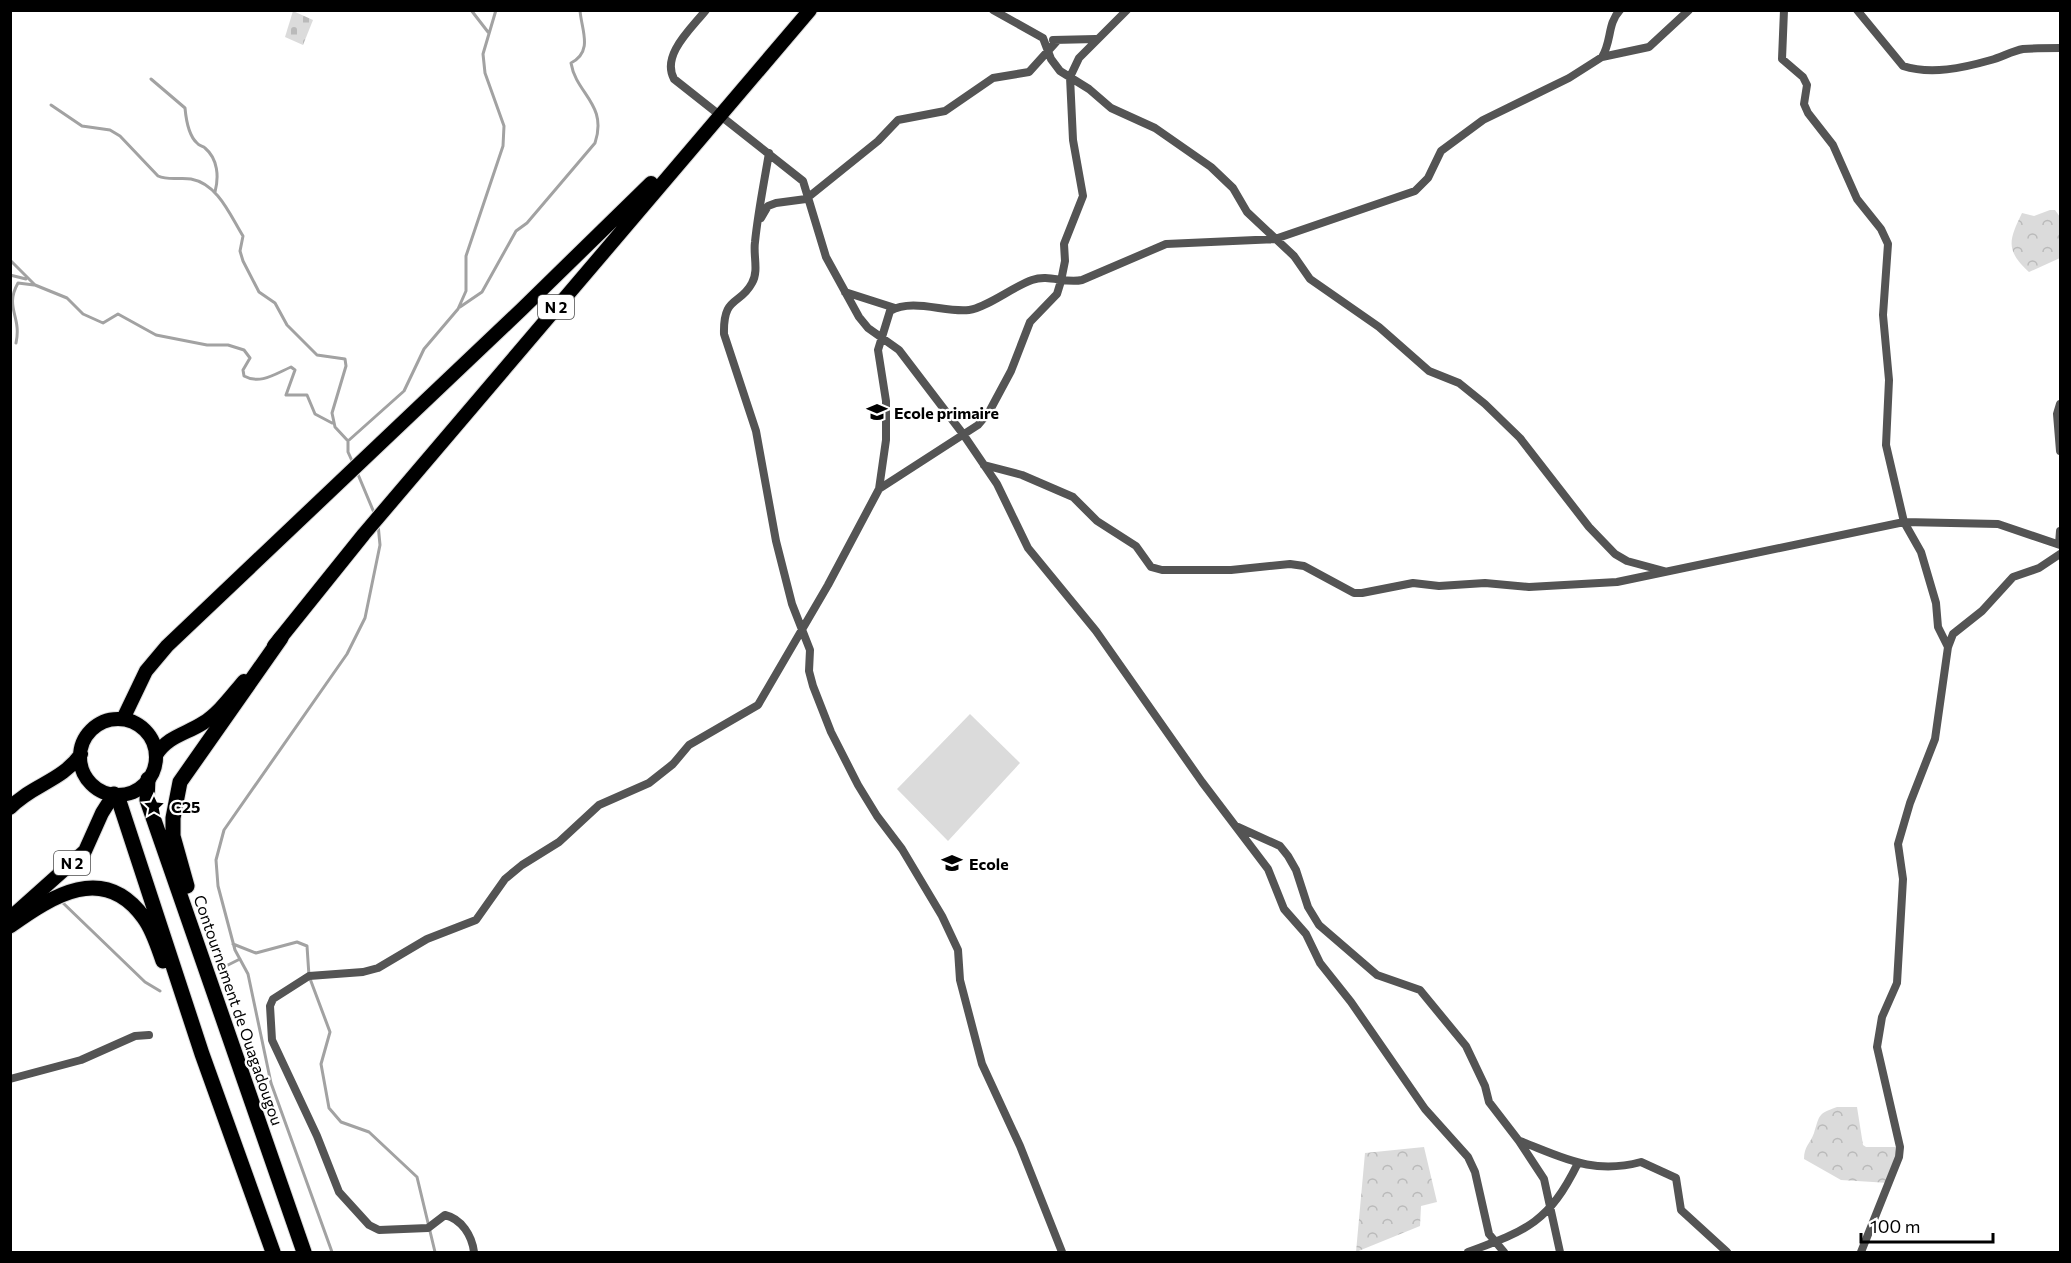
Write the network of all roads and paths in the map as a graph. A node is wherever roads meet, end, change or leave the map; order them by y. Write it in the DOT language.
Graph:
graph roads {
  1 [pos="706,10"];
  2 [pos="810,10"];
  3 [pos="993,10"];
  4 [pos="1127,10"];
  5 [pos="1620,10"];
  6 [pos="1689,10"];
  7 [pos="1784,10"];
  8 [pos="1857,10"];
  9 [pos="1043,38"];
  10 [pos="1096,39"];
  11 [pos="1057,41"];
  12 [pos="2061,48"];
  13 [pos="1049,51"];
  14 [pos="1602,57"];
  15 [pos="1070,77"];
  16 [pos="718,116"];
  17 [pos="769,153"];
  18 [pos="808,197"];
  19 [pos="758,224"];
  20 [pos="1275,239"];
  21 [pos="1061,281"];
  22 [pos="845,292"];
  23 [pos="895,308"];
  24 [pos="880,336"];
  25 [pos="2061,404"];
  26 [pos="963,434"];
  27 [pos="2061,451"];
  28 [pos="983,465"];
  29 [pos="879,489"];
  30 [pos="1904,522"];
  31 [pos="2061,531"];
  32 [pos="2060,544"];
  33 [pos="2061,554"];
  34 [pos="1665,572"];
  35 [pos="802,631"];
  36 [pos="281,638"];
  37 [pos="1948,647"];
  38 [pos="123,719"];
  39 [pos="81,754"];
  40 [pos="156,755"];
  41 [pos="148,779"];
  42 [pos="114,794"];
  43 [pos="10,808"];
  44 [pos="1235,825"];
  45 [pos="10,918"];
  46 [pos="10,926"];
  47 [pos="149,1035"];
  48 [pos="232,1044"];
  49 [pos="202,1054"];
  50 [pos="10,1079"];
  51 [pos="1519,1141"];
  52 [pos="1578,1163"];
  53 [pos="1550,1208"];
  54 [pos="1497,1242"];
  55 [pos="273,1252"];
  56 [pos="304,1252"];
  57 [pos="474,1252"];
  58 [pos="1062,1252"];
  59 [pos="1468,1252"];
  60 [pos="1504,1252"];
  61 [pos="1560,1252"];
  62 [pos="1727,1252"];
  63 [pos="1861,1252"];
  1 -- 16 [label="street"];
  2 -- 16 [label="main road, N 2"];
  3 -- 9 [label="street"];
  4 -- 10 [label="street"];
  5 -- 14 [label="street"];
  6 -- 14 [label="street"];
  7 -- 30 [label="street"];
  8 -- 12 [label="street"];
  9 -- 11 [label="street"];
  9 -- 13 [label="street"];
  10 -- 11 [label="street"];
  10 -- 15 [label="street"];
  11 -- 13 [label="street"];
  13 -- 15 [label="street"];
  13 -- 18 [label="street"];
  14 -- 20 [label="street"];
  15 -- 20 [label="street"];
  15 -- 21 [label="street"];
  16 -- 17 [label="street"];
  16 -- 36 [label="main road, N 2"];
  16 -- 38 [label="main road, N 2"];
  17 -- 18 [label="street"];
  17 -- 19 [label="street"];
  18 -- 19 [label="street"];
  18 -- 22 [label="street"];
  19 -- 35 [label="street"];
  20 -- 21 [label="street"];
  20 -- 34 [label="street"];
  21 -- 23 [label="street"];
  21 -- 26 [label="street"];
  22 -- 23 [label="street"];
  22 -- 24 [label="street"];
  23 -- 24 [label="street"];
  24 -- 26 [label="street"];
  24 -- 29 [label="street"];
  25 -- 27 [label="street"];
  26 -- 28 [label="street"];
  26 -- 29 [label="street"];
  28 -- 34 [label="street"];
  28 -- 44 [label="street"];
  29 -- 35 [label="street"];
  30 -- 32 [label="street"];
  30 -- 34 [label="street"];
  30 -- 37 [label="street"];
  31 -- 32 [label="street"];
  33 -- 37 [label="street"];
  35 -- 57 [label="street"];
  35 -- 58 [label="street"];
  36 -- 40 [label="main road, N 2"];
  36 -- 48 [label="highway"];
  37 -- 63 [label="street"];
  38 -- 39 [label="main road"];
  38 -- 40 [label="main road"];
  39 -- 42 [label="main road"];
  39 -- 43 [label="main road"];
  40 -- 41 [label="main road, Contournement de Ouagadougou"];
  41 -- 42 [label="main road"];
  41 -- 48 [label="highway, Contournement de Ouagadougou"];
  42 -- 45 [label="main road, N 2"];
  42 -- 49 [label="highway"];
  44 -- 51 [label="street"];
  44 -- 54 [label="street"];
  46 -- 49 [label="highway"];
  47 -- 50 [label="street"];
  48 -- 56 [label="highway, Contournement de Ouagadougou"];
  49 -- 55 [label="highway"];
  51 -- 52 [label="street"];
  51 -- 53 [label="street"];
  52 -- 53 [label="street"];
  52 -- 62 [label="street"];
  53 -- 54 [label="street"];
  53 -- 61 [label="street"];
  54 -- 59 [label="street"];
  54 -- 60 [label="street"];
}
